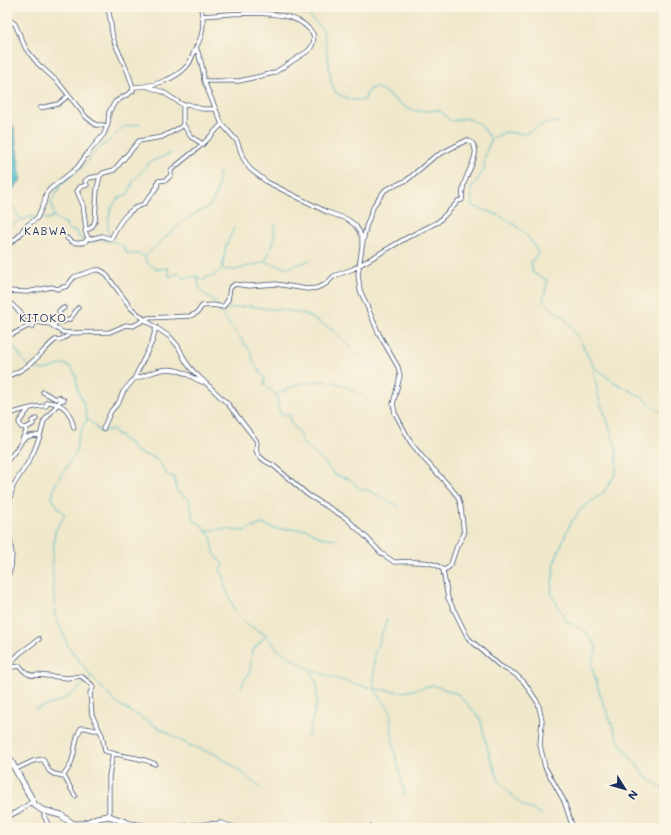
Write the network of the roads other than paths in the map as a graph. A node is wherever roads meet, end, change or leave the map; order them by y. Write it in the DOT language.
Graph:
graph roads {
  1 [pos="107,7"];
  2 [pos="201,7"];
  3 [pos="203,16"];
  4 [pos="7,18"];
  5 [pos="196,47"];
  6 [pos="204,81"];
  7 [pos="146,86"];
  8 [pos="133,87"];
  9 [pos="68,96"];
  10 [pos="183,105"];
  11 [pos="40,108"];
  12 [pos="216,109"];
  13 [pos="182,124"];
  14 [pos="222,124"];
  15 [pos="107,127"];
  16 [pos="202,144"];
  17 [pos="100,176"];
  18 [pos="86,229"];
  19 [pos="67,238"];
  20 [pos="88,238"];
  21 [pos="7,246"];
  22 [pos="362,247"];
  23 [pos="359,265"];
  24 [pos="7,291"];
  25 [pos="7,300"];
  26 [pos="64,308"];
  27 [pos="78,308"];
  28 [pos="145,320"];
  29 [pos="62,321"];
  30 [pos="35,322"];
  31 [pos="52,325"];
  32 [pos="156,328"];
  33 [pos="7,333"];
  34 [pos="70,333"];
  35 [pos="7,376"];
  36 [pos="134,379"];
  37 [pos="205,383"];
  38 [pos="43,392"];
  39 [pos="8,401"];
  40 [pos="57,404"];
  41 [pos="31,408"];
  42 [pos="9,415"];
  43 [pos="36,419"];
  44 [pos="26,428"];
  45 [pos="74,428"];
  46 [pos="103,429"];
  47 [pos="40,436"];
  48 [pos="22,440"];
  49 [pos="7,461"];
  50 [pos="8,529"];
  51 [pos="443,570"];
  52 [pos="7,579"];
  53 [pos="39,639"];
  54 [pos="8,665"];
  55 [pos="99,730"];
  56 [pos="113,753"];
  57 [pos="7,754"];
  58 [pos="156,764"];
  59 [pos="16,769"];
  60 [pos="63,776"];
  61 [pos="75,796"];
  62 [pos="33,801"];
  63 [pos="45,811"];
  64 [pos="109,816"];
  65 [pos="7,817"];
  66 [pos="87,822"];
  67 [pos="226,826"];
  68 [pos="48,828"];
  69 [pos="94,828"];
  70 [pos="156,828"];
  71 [pos="171,828"];
  72 [pos="234,828"];
  73 [pos="573,828"];
  1 -- 8 [label="street"];
  2 -- 3 [label="street"];
  3 -- 5 [label="street"];
  3 -- 6 [label="street"];
  4 -- 9 [label="street"];
  5 -- 6 [label="street"];
  5 -- 7 [label="street"];
  6 -- 12 [label="street"];
  7 -- 8 [label="street"];
  7 -- 10 [label="street"];
  8 -- 15 [label="street"];
  9 -- 11 [label="street"];
  9 -- 15 [label="street"];
  10 -- 12 [label="street"];
  10 -- 13 [label="street"];
  12 -- 14 [label="street"];
  13 -- 16 [label="street"];
  13 -- 17 [label="street"];
  14 -- 16 [label="street"];
  14 -- 22 [label="street"];
  15 -- 21 [label="street"];
  16 -- 20 [label="street"];
  17 -- 18 [label="street"];
  17 -- 18 [label="street"];
  18 -- 20 [label="street"];
  19 -- 20 [label="street"];
  22 -- 23 [label="street"];
  22 -- 23 [label="street"];
  23 -- 28 [label="street"];
  23 -- 51 [label="street"];
  24 -- 28 [label="street"];
  25 -- 30 [label="street"];
  26 -- 29 [label="street"];
  27 -- 29 [label="street"];
  28 -- 32 [label="street"];
  28 -- 34 [label="street"];
  29 -- 31 [label="street"];
  30 -- 31 [label="street"];
  30 -- 33 [label="street"];
  31 -- 34 [label="street"];
  32 -- 36 [label="street"];
  32 -- 37 [label="street"];
  34 -- 35 [label="street"];
  36 -- 37 [label="street"];
  36 -- 46 [label="street"];
  37 -- 51 [label="street"];
  38 -- 40 [label="street"];
  39 -- 42 [label="street"];
  40 -- 41 [label="street"];
  40 -- 45 [label="street"];
  40 -- 47 [label="street"];
  41 -- 42 [label="street"];
  41 -- 44 [label="street"];
  43 -- 44 [label="street"];
  44 -- 48 [label="street"];
  47 -- 48 [label="street"];
  47 -- 50 [label="street"];
  48 -- 49 [label="street"];
  50 -- 52 [label="street"];
  51 -- 73 [label="street"];
  53 -- 54 [label="street"];
  54 -- 55 [label="street"];
  55 -- 56 [label="street"];
  55 -- 60 [label="street"];
  56 -- 58 [label="street"];
  56 -- 64 [label="street"];
  57 -- 59 [label="highway"];
  59 -- 60 [label="street"];
  59 -- 62 [label="highway"];
  60 -- 61 [label="street"];
  62 -- 63 [label="highway"];
  62 -- 65 [label="street"];
  63 -- 66 [label="highway"];
  63 -- 68 [label="street"];
  64 -- 66 [label="highway"];
  64 -- 70 [label="highway"];
  66 -- 69 [label="street"];
  67 -- 71 [label="highway"];
  67 -- 72 [label="highway"];
}
